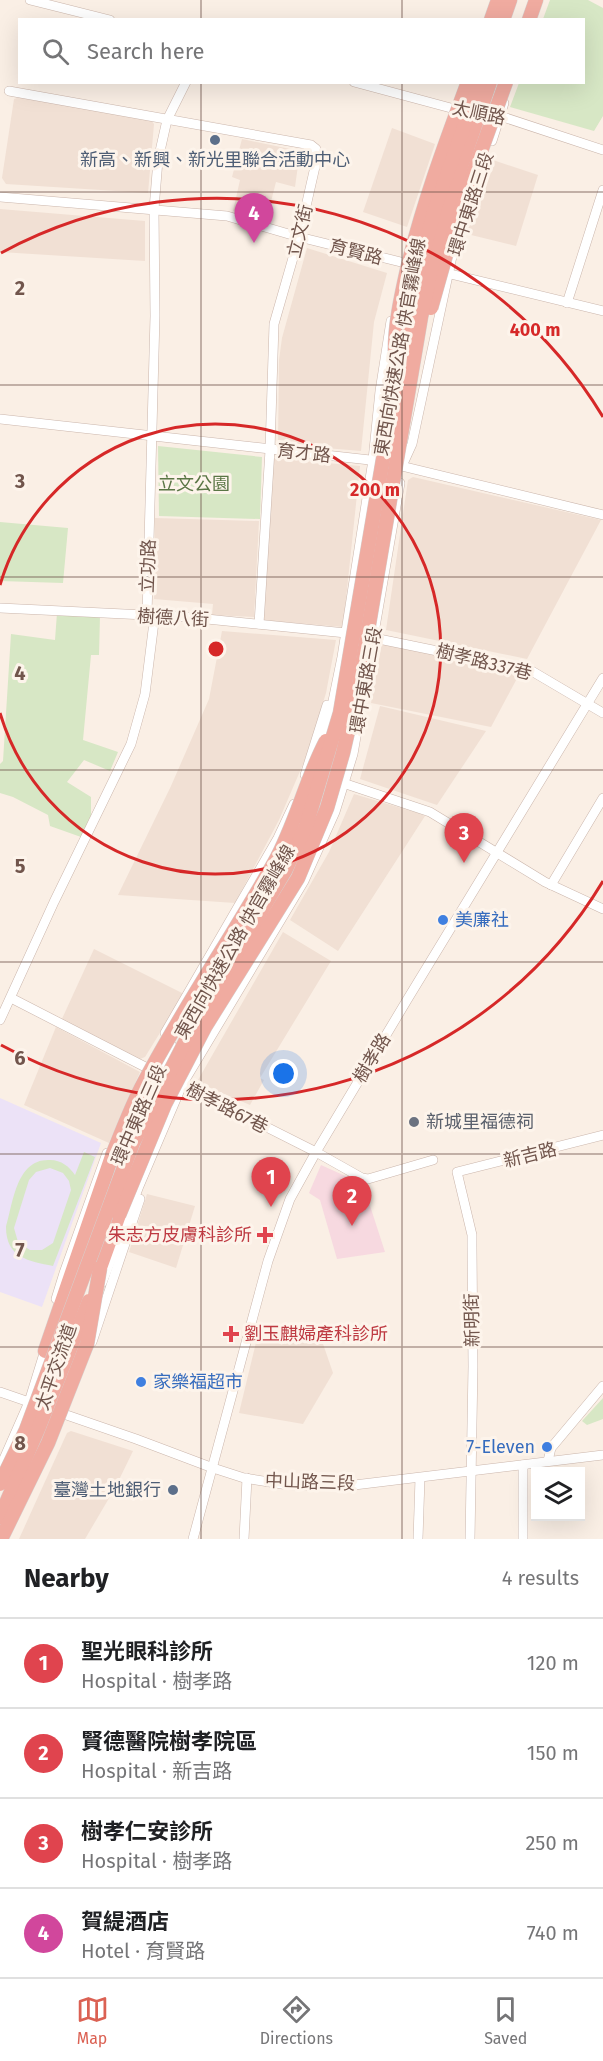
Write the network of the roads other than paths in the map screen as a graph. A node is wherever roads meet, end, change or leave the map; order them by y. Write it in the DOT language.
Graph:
graph roads {
  1 [pos="30,0"];
  2 [pos="493,0"];
  3 [pos="498,0"];
  4 [pos="503,0"];
  5 [pos="510,0"];
  6 [pos="519,0"];
  7 [pos="531,0"];
  8 [pos="536,0"];
  9 [pos="542,0"];
  10 [pos="102,18"];
  11 [pos="487,18"];
  12 [pos="492,18"];
  13 [pos="497,18"];
  14 [pos="504,18"];
  15 [pos="514,18"];
  16 [pos="525,18"];
  17 [pos="530,18"];
  18 [pos="536,18"];
  19 [pos="185,84"];
  20 [pos="361,84"];
  21 [pos="462,84"];
  22 [pos="467,84"];
  23 [pos="471,84"];
  24 [pos="479,84"];
  25 [pos="489,84"];
  26 [pos="499,84"];
  27 [pos="505,84"];
  28 [pos="511,84"];
  29 [pos="9,91"];
  30 [pos="457,110"];
  31 [pos="488,114"];
  32 [pos="501,116"];
  33 [pos="167,120"];
  34 [pos="603,150"];
  35 [pos="603,190"];
  36 [pos="0,197"];
  37 [pos="154,209"];
  38 [pos="299,237"];
  39 [pos="408,264"];
  40 [pos="435,270"];
  41 [pos="449,273"];
  42 [pos="567,303"];
  43 [pos="603,311"];
  44 [pos="394,391"];
  45 [pos="410,394"];
  46 [pos="0,419"];
  47 [pos="151,437"];
  48 [pos="270,450"];
  49 [pos="373,460"];
  50 [pos="402,466"];
  51 [pos="603,514"];
  52 [pos="0,608"];
  53 [pos="147,616"];
  54 [pos="259,624"];
  55 [pos="346,633"];
  56 [pos="374,638"];
  57 [pos="342,657"];
  58 [pos="603,678"];
  59 [pos="587,704"];
  60 [pos="340,713"];
  61 [pos="603,713"];
  62 [pos="343,783"];
  63 [pos="603,798"];
  64 [pos="497,853"];
  65 [pos="551,885"];
  66 [pos="603,909"];
  67 [pos="11,998"];
  68 [pos="0,1020"];
  69 [pos="146,1068"];
  70 [pos="157,1073"];
  71 [pos="182,1085"];
  72 [pos="603,1135"];
  73 [pos="159,1136"];
  74 [pos="316,1152"];
  75 [pos="433,1160"];
  76 [pos="457,1172"];
  77 [pos="100,1268"];
  78 [pos="45,1351"];
  79 [pos="603,1386"];
  80 [pos="0,1392"];
  81 [pos="29,1402"];
  82 [pos="50,1410"];
  83 [pos="64,1415"];
  84 [pos="603,1455"];
  85 [pos="548,1461"];
  86 [pos="523,1465"];
  87 [pos="0,1468"];
  88 [pos="213,1468"];
  89 [pos="471,1470"];
  90 [pos="247,1478"];
  91 [pos="420,1478"];
  92 [pos="0,1484"];
  93 [pos="0,1516"];
  94 [pos="3,1539"];
  95 [pos="193,1539"];
  96 [pos="244,1539"];
  97 [pos="418,1539"];
  98 [pos="470,1539"];
  99 [pos="523,1539"];
  1 -- 10 [label="street"];
  2 -- 11 [label="street"];
  3 -- 12 [label="highway"];
  4 -- 13 [label="street"];
  5 -- 14 [label="highway"];
  6 -- 15 [label="highway"];
  7 -- 16 [label="street"];
  8 -- 17 [label="highway"];
  9 -- 18 [label="street"];
  19 -- 33 [label="street, 立功路"];
  20 -- 30 [label="street, 太順路"];
  21 -- 30 [label="street, 環中東路三段"];
  22 -- 44 [label="highway, bridge"];
  23 -- 30 [label="street, 環中東路三段"];
  24 -- 44 [label="highway, 東西向快速公路 快官霧峰線, bridge"];
  25 -- 45 [label="highway, 東西向快速公路 快官霧峰線, bridge"];
  26 -- 31 [label="street, 環中東路三段"];
  27 -- 45 [label="highway, bridge"];
  28 -- 32 [label="street, 環中東路三段"];
  29 -- 33 [label="street, 立文街"];
  30 -- 31 [label="street, 太順路"];
  30 -- 39 [label="street, 環中東路三段"];
  31 -- 32 [label="street, 太順路"];
  31 -- 40 [label="street, 環中東路三段"];
  32 -- 34 [label="street, 太順路"];
  32 -- 41 [label="street, 環中東路三段"];
  33 -- 37 [label="street, 立功路"];
  33 -- 38 [label="street, 立文街"];
  35 -- 42 [label="street"];
  36 -- 37 [label="street, 育賢路"];
  37 -- 38 [label="street, 育賢路"];
  37 -- 47 [label="street, 立功路"];
  38 -- 39 [label="street, 育賢路"];
  38 -- 48 [label="street, 立文街"];
  39 -- 40 [label="street, 育賢路"];
  39 -- 49 [label="street, 環中東路三段"];
  40 -- 41 [label="street, 育賢路"];
  40 -- 50 [label="street, 環中東路三段"];
  41 -- 42 [label="street, 育賢路"];
  41 -- 50 [label="street, 環中東路三段"];
  42 -- 43 [label="street, 育賢路"];
  44 -- 60 [label="highway, 東西向快速公路 快官霧峰線, bridge"];
  45 -- 77 [label="highway, 東西向快速公路 快官霧峰線, bridge"];
  46 -- 47 [label="street, 育才路"];
  47 -- 48 [label="street, 育才路"];
  47 -- 53 [label="street, 立功路"];
  48 -- 49 [label="street, 育才路"];
  48 -- 54 [label="street, 立文街"];
  49 -- 50 [label="street, 育才路"];
  49 -- 55 [label="street, 環中東路三段"];
  50 -- 51 [label="street, 育才路"];
  50 -- 56 [label="street, 環中東路三段"];
  52 -- 53 [label="street, 樹德八街"];
  53 -- 54 [label="street, 樹德八街"];
  53 -- 67 [label="street, 立功路"];
  54 -- 55 [label="street, 樹德八街"];
  55 -- 57 [label="street, 環中東路三段"];
  56 -- 59 [label="street, 樹孝路337巷"];
  56 -- 62 [label="street, 環中東路三段"];
  57 -- 69 [label="street, 環中東路三段"];
  57 -- 70 [label="street, 環中東路三段"];
  58 -- 59 [label="street, 樹孝路"];
  59 -- 61 [label="street, 樹孝路337巷"];
  59 -- 64 [label="street, 樹孝路"];
  60 -- 78 [label="highway, bridge"];
  60 -- 92 [label="highway, 東西向快速公路 快官霧峰線, bridge"];
  62 -- 64 [label="street"];
  62 -- 71 [label="street, 環中東路三段"];
  63 -- 65 [label="street"];
  64 -- 65 [label="street"];
  64 -- 74 [label="street, 樹孝路"];
  65 -- 66 [label="street"];
  67 -- 68 [label="street, 立功路"];
  67 -- 69 [label="street, 樹孝路67巷"];
  69 -- 70 [label="street, 樹孝路67巷"];
  69 -- 78 [label="street, 環中東路三段"];
  70 -- 71 [label="street, 樹孝路67巷"];
  70 -- 78 [label="street, 環中東路三段"];
  71 -- 73 [label="street, 環中東路三段"];
  71 -- 74 [label="street, 樹孝路67巷"];
  72 -- 76 [label="street, 新吉路"];
  73 -- 82 [label="street, 環中東路三段"];
  73 -- 83 [label="street, 環中東路三段"];
  74 -- 75 [label="street"];
  74 -- 88 [label="street, 樹孝路"];
  76 -- 89 [label="street, 新明街"];
  77 -- 93 [label="highway, 東西向快速公路 快官霧峰線, bridge"];
  77 -- 94 [label="highway, 太平交流道, bridge"];
  78 -- 81 [label="street, 環中東路三段"];
  79 -- 85 [label="street"];
  80 -- 81 [label="street, 中山路三段"];
  81 -- 82 [label="street, 中山路三段"];
  81 -- 87 [label="street, 環中東路三段"];
  82 -- 83 [label="street, 中山路三段"];
  82 -- 93 [label="street, 環中東路三段"];
  83 -- 88 [label="street, 中山路三段"];
  83 -- 94 [label="street, 環中東路三段"];
  84 -- 85 [label="street, 中山路三段"];
  85 -- 86 [label="street, 中山路三段"];
  86 -- 89 [label="street, 中山路三段"];
  86 -- 99 [label="street"];
  88 -- 90 [label="street, 中山路三段"];
  88 -- 95 [label="street, 樹孝路"];
  89 -- 91 [label="street, 中山路三段"];
  89 -- 98 [label="street, 新明街"];
  90 -- 91 [label="street, 中山路三段"];
  90 -- 96 [label="street"];
  91 -- 97 [label="street"];
}
